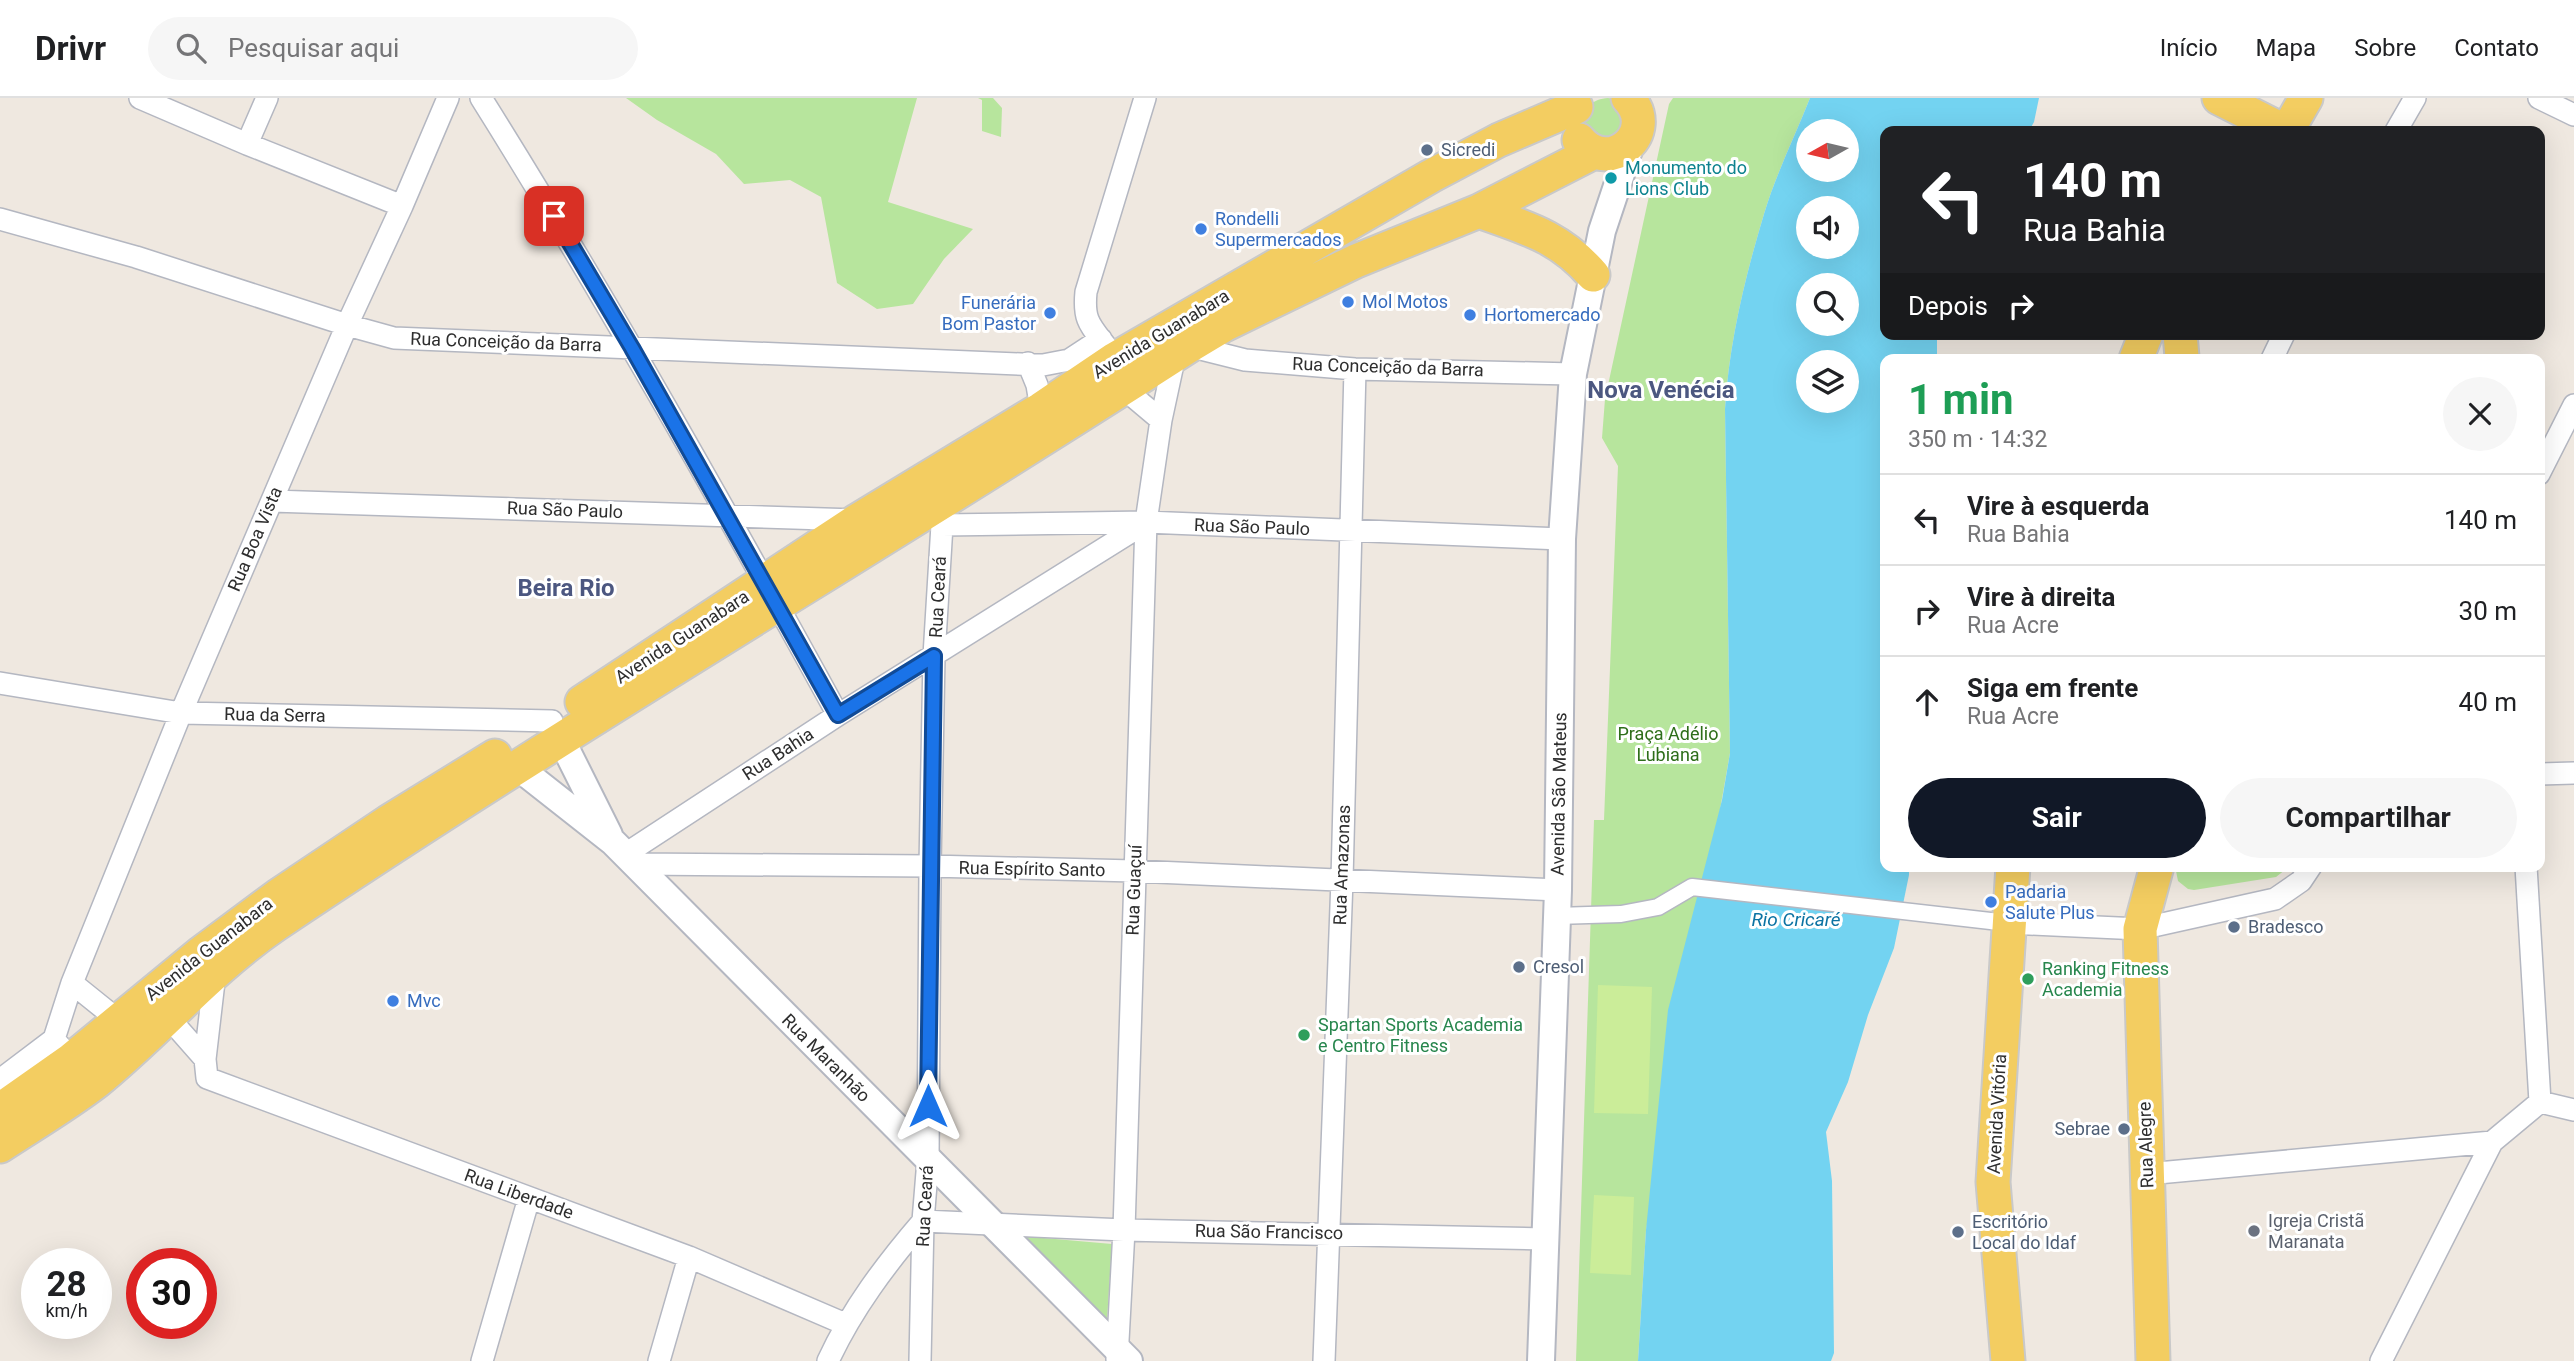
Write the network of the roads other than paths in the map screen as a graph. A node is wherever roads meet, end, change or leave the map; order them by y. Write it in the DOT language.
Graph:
graph roads {
  1 [pos="140,98"];
  2 [pos="267,98"];
  3 [pos="448,98"];
  4 [pos="481,98"];
  5 [pos="1145,98"];
  6 [pos="2219,98"];
  7 [pos="2306,98"];
  8 [pos="2415,98"];
  9 [pos="2539,98"];
  10 [pos="1578,102"];
  11 [pos="2574,114"];
  12 [pos="2253,115"];
  13 [pos="1624,126"];
  14 [pos="2276,126"];
  15 [pos="2289,126"];
  16 [pos="2399,126"];
  17 [pos="247,144"];
  18 [pos="402,206"];
  19 [pos="1479,211"];
  20 [pos="0,219"];
  21 [pos="1593,275"];
  22 [pos="347,325"];
  23 [pos="1224,325"];
  24 [pos="632,348"];
  25 [pos="1182,350"];
  26 [pos="1245,360"];
  27 [pos="1113,362"];
  28 [pos="1028,363"];
  29 [pos="1355,369"];
  30 [pos="1573,374"];
  31 [pos="2574,405"];
  32 [pos="1041,409"];
  33 [pos="1161,420"];
  34 [pos="2545,462"];
  35 [pos="272,501"];
  36 [pos="725,514"];
  37 [pos="936,516"];
  38 [pos="858,520"];
  39 [pos="1146,522"];
  40 [pos="1351,531"];
  41 [pos="1562,539"];
  42 [pos="772,594"];
  43 [pos="934,656"];
  44 [pos="0,683"];
  45 [pos="181,713"];
  46 [pos="838,715"];
  47 [pos="557,731"];
  48 [pos="519,768"];
  49 [pos="2574,773"];
  50 [pos="2545,774"];
  51 [pos="623,854"];
  52 [pos="930,866"];
  53 [pos="1134,871"];
  54 [pos="2012,872"];
  55 [pos="2155,872"];
  56 [pos="2307,872"];
  57 [pos="2526,872"];
  58 [pos="1342,880"];
  59 [pos="1557,903"];
  60 [pos="2007,923"];
  61 [pos="2140,929"];
  62 [pos="208,963"];
  63 [pos="72,983"];
  64 [pos="159,1007"];
  65 [pos="118,1020"];
  66 [pos="62,1049"];
  67 [pos="205,1059"];
  68 [pos="0,1080"];
  69 [pos="94,1083"];
  70 [pos="2540,1102"];
  71 [pos="0,1110"];
  72 [pos="2574,1110"];
  73 [pos="2492,1142"];
  74 [pos="0,1146"];
  75 [pos="928,1160"];
  76 [pos="2147,1174"];
  77 [pos="529,1198"];
  78 [pos="923,1221"];
  79 [pos="994,1224"];
  80 [pos="1124,1230"];
  81 [pos="1329,1233"];
  82 [pos="1544,1239"];
  83 [pos="689,1257"];
  84 [pos="845,1324"];
  85 [pos="1121,1357"];
  86 [pos="482,1361"];
  87 [pos="659,1361"];
  88 [pos="828,1361"];
  89 [pos="920,1361"];
  90 [pos="1324,1361"];
  91 [pos="1541,1361"];
  92 [pos="2008,1361"];
  93 [pos="2153,1361"];
  94 [pos="2381,1361"];
  1 -- 17 [label="street"];
  2 -- 17 [label="street"];
  3 -- 18 [label="street, Rua Boa Vista"];
  4 -- 24 [label="street"];
  5 -- 27 [label="street"];
  6 -- 12 [label="main road"];
  7 -- 15 [label="main road"];
  8 -- 16 [label="street"];
  9 -- 11 [label="street"];
  10 -- 13 [label="main road"];
  10 -- 27 [label="main road, Avenida Guanabara"];
  12 -- 14 [label="main road"];
  13 -- 19 [label="main road, Avenida Guanabara"];
  13 -- 21 [label="street, Avenida São Mateus"];
  17 -- 18 [label="street"];
  18 -- 22 [label="street, Rua Boa Vista"];
  19 -- 21 [label="main road"];
  19 -- 23 [label="main road, Avenida Guanabara"];
  20 -- 22 [label="street, Rua Conceição da Barra"];
  21 -- 30 [label="street, Avenida São Mateus"];
  22 -- 24 [label="street, Rua Conceição da Barra"];
  22 -- 35 [label="street, Rua Boa Vista"];
  23 -- 25 [label="main road, Avenida Guanabara"];
  23 -- 26 [label="street"];
  24 -- 28 [label="street, Rua Conceição da Barra"];
  24 -- 36 [label="street"];
  25 -- 26 [label="street, Avenida Guanabara"];
  25 -- 27 [label="main road, Avenida Guanabara"];
  25 -- 33 [label="street, Avenida Guanabara"];
  26 -- 29 [label="street, Rua Conceição da Barra"];
  27 -- 28 [label="street, Rua Conceição da Barra"];
  27 -- 32 [label="main road, Avenida Guanabara"];
  27 -- 33 [label="street"];
  27 -- 37 [label="main road, Avenida Guanabara"];
  28 -- 32 [label="street"];
  29 -- 30 [label="street, Rua Conceição da Barra"];
  29 -- 40 [label="street, Rua Amazonas"];
  30 -- 41 [label="street, Avenida São Mateus"];
  31 -- 34 [label="street"];
  32 -- 38 [label="main road, Avenida Guanabara"];
  33 -- 39 [label="street, Rua Guaçuí"];
  35 -- 36 [label="street, Rua São Paulo"];
  35 -- 45 [label="street, Rua Boa Vista"];
  36 -- 38 [label="street, Rua São Paulo"];
  36 -- 42 [label="street"];
  37 -- 39 [label="street, Rua São Paulo"];
  37 -- 42 [label="main road, Avenida Guanabara"];
  37 -- 43 [label="street, Rua Ceará"];
  38 -- 42 [label="main road, Avenida Guanabara"];
  39 -- 40 [label="street, Rua São Paulo"];
  39 -- 43 [label="street, Rua Bahia"];
  39 -- 53 [label="street, Rua Guaçuí"];
  40 -- 41 [label="street, Rua São Paulo"];
  40 -- 58 [label="street, Rua Amazonas"];
  41 -- 59 [label="street, Avenida São Mateus"];
  42 -- 46 [label="street"];
  42 -- 47 [label="main road, Avenida Guanabara"];
  43 -- 46 [label="street, Rua Bahia"];
  43 -- 52 [label="street, Rua Ceará"];
  44 -- 45 [label="street, Rua da Serra"];
  45 -- 47 [label="street, Rua da Serra"];
  45 -- 63 [label="street, Rua Boa Vista"];
  46 -- 51 [label="street, Rua Bahia"];
  47 -- 48 [label="main road, Avenida Guanabara"];
  47 -- 51 [label="street, Rua Maranhão"];
  47 -- 62 [label="main road, Avenida Guanabara"];
  48 -- 51 [label="street, Rua Maranhão"];
  48 -- 62 [label="main road, Avenida Guanabara"];
  49 -- 50 [label="street"];
  51 -- 52 [label="street, Rua Espírito Santo"];
  51 -- 75 [label="street, Rua Maranhão"];
  52 -- 53 [label="street, Rua Espírito Santo"];
  52 -- 75 [label="street, Rua Ceará"];
  53 -- 58 [label="street, Rua Espírito Santo"];
  53 -- 80 [label="street, Rua Guaçuí"];
  54 -- 60 [label="main road, Avenida Vitória"];
  55 -- 61 [label="main road, Rua Alegre"];
  56 -- 61 [label="street"];
  57 -- 70 [label="street"];
  58 -- 59 [label="street, Rua Espírito Santo"];
  58 -- 81 [label="street, Rua Amazonas"];
  59 -- 60 [label="street"];
  59 -- 82 [label="street, Avenida São Mateus"];
  60 -- 61 [label="street"];
  60 -- 92 [label="main road, Avenida Vitória"];
  61 -- 76 [label="main road, Rua Alegre"];
  62 -- 64 [label="main road, Avenida Guanabara"];
  62 -- 67 [label="street"];
  63 -- 65 [label="street"];
  63 -- 66 [label="street, Rua Boa Vista"];
  64 -- 65 [label="main road, Avenida Guanabara"];
  64 -- 67 [label="street"];
  64 -- 69 [label="main road, Avenida Guanabara"];
  65 -- 66 [label="main road, Avenida Guanabara"];
  66 -- 68 [label="street"];
  66 -- 69 [label="street"];
  66 -- 71 [label="main road, Avenida Guanabara"];
  67 -- 77 [label="street, Rua Liberdade"];
  69 -- 74 [label="main road, Avenida Guanabara"];
  70 -- 72 [label="street"];
  70 -- 73 [label="street"];
  73 -- 76 [label="street"];
  73 -- 94 [label="street"];
  75 -- 78 [label="street, Rua Ceará"];
  75 -- 79 [label="street, Rua Maranhão"];
  76 -- 93 [label="main road, Rua Alegre"];
  77 -- 83 [label="street, Rua Liberdade"];
  77 -- 86 [label="street"];
  78 -- 79 [label="street, Rua São Francisco"];
  78 -- 84 [label="street"];
  78 -- 89 [label="street, Rua Ceará"];
  79 -- 80 [label="street, Rua São Francisco"];
  79 -- 85 [label="street, Rua Maranhão"];
  80 -- 81 [label="street, Rua São Francisco"];
  80 -- 85 [label="street, Rua Guaçuí"];
  81 -- 82 [label="street, Rua São Francisco"];
  81 -- 90 [label="street, Rua Amazonas"];
  82 -- 91 [label="street, Avenida São Mateus"];
  83 -- 84 [label="street, Rua Liberdade"];
  83 -- 87 [label="street"];
  84 -- 88 [label="street"];
}
